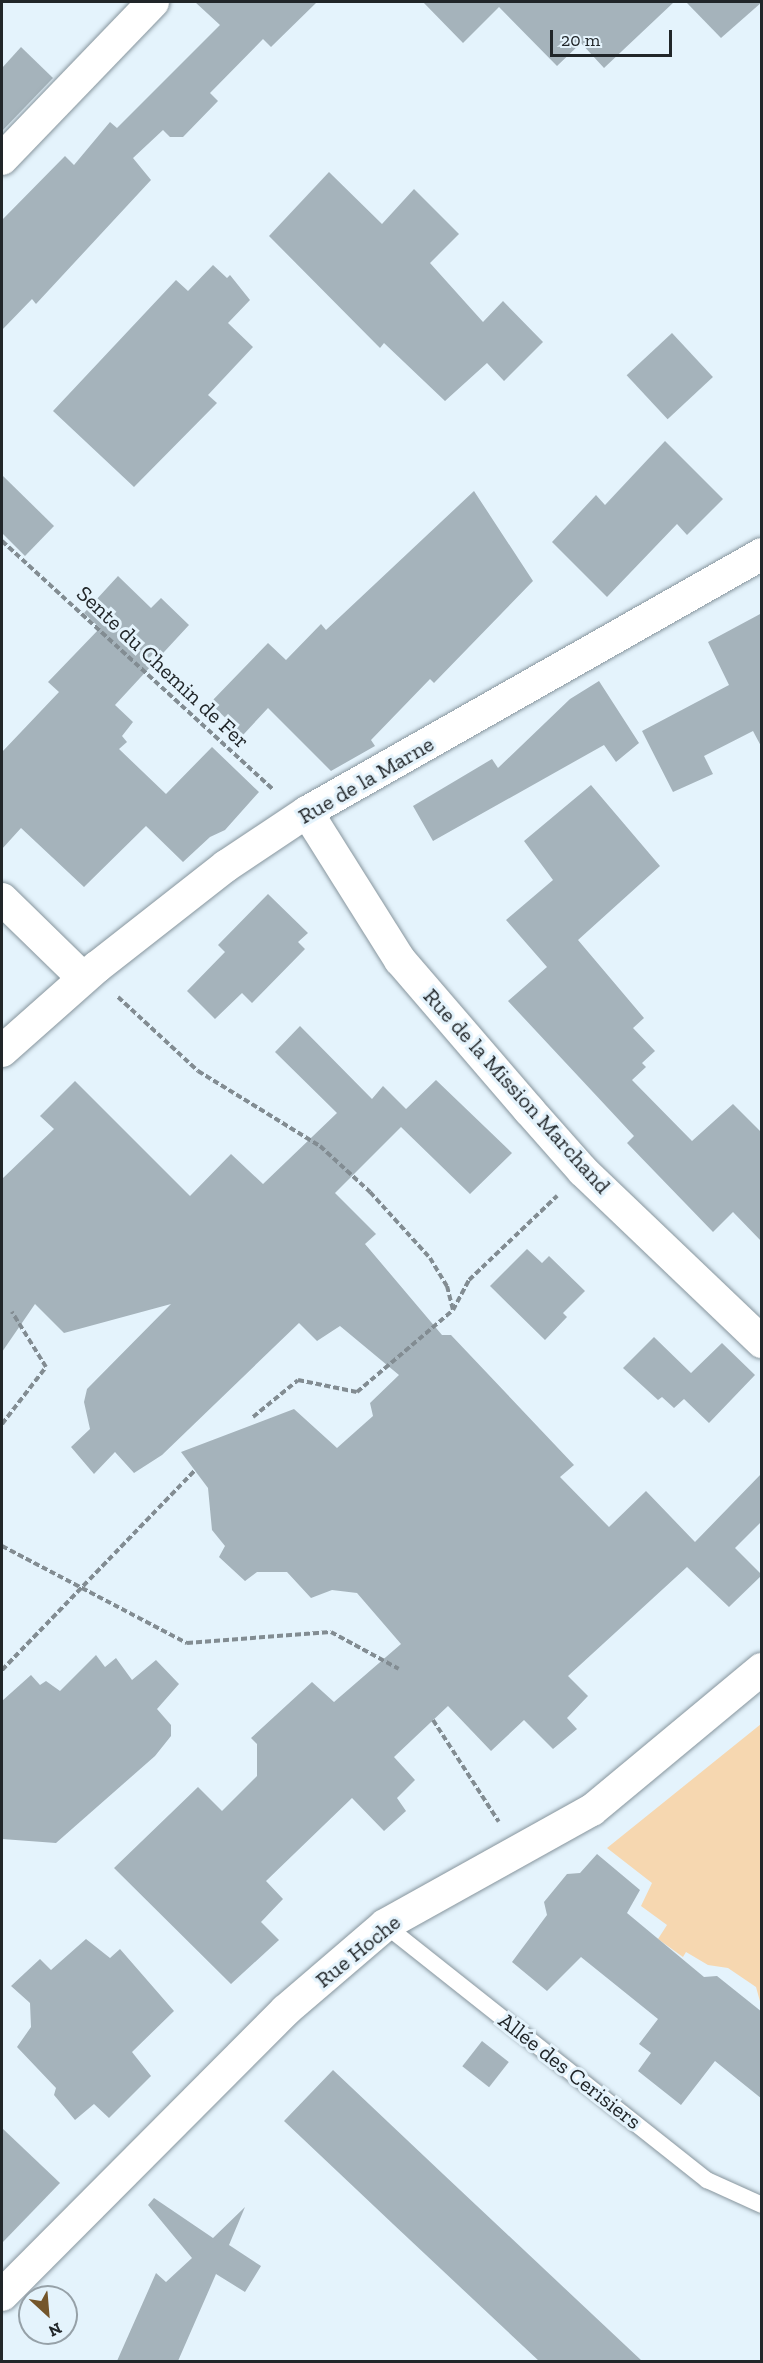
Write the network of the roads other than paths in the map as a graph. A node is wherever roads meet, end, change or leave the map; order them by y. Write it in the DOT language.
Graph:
graph roads {
  1 [pos="153,2"];
  2 [pos="2,159"];
  3 [pos="762,554"];
  4 [pos="307,812"];
  5 [pos="2,899"];
  6 [pos="90,972"];
  7 [pos="2,1051"];
  8 [pos="762,1342"];
  9 [pos="762,1669"];
  10 [pos="386,1925"];
  11 [pos="762,2205"];
  12 [pos="2,2295"];
  1 -- 2 [label="street"];
  3 -- 4 [label="street, Rue de la Marne"];
  4 -- 6 [label="street, Rue de la Marne"];
  4 -- 8 [label="street, Rue de la Mission Marchand"];
  5 -- 6 [label="street"];
  6 -- 7 [label="street, Rue de la Marne"];
  9 -- 10 [label="street, Rue Hoche"];
  10 -- 11 [label="lane, Allée des Cerisiers"];
  10 -- 12 [label="street, Rue Hoche"];
}
